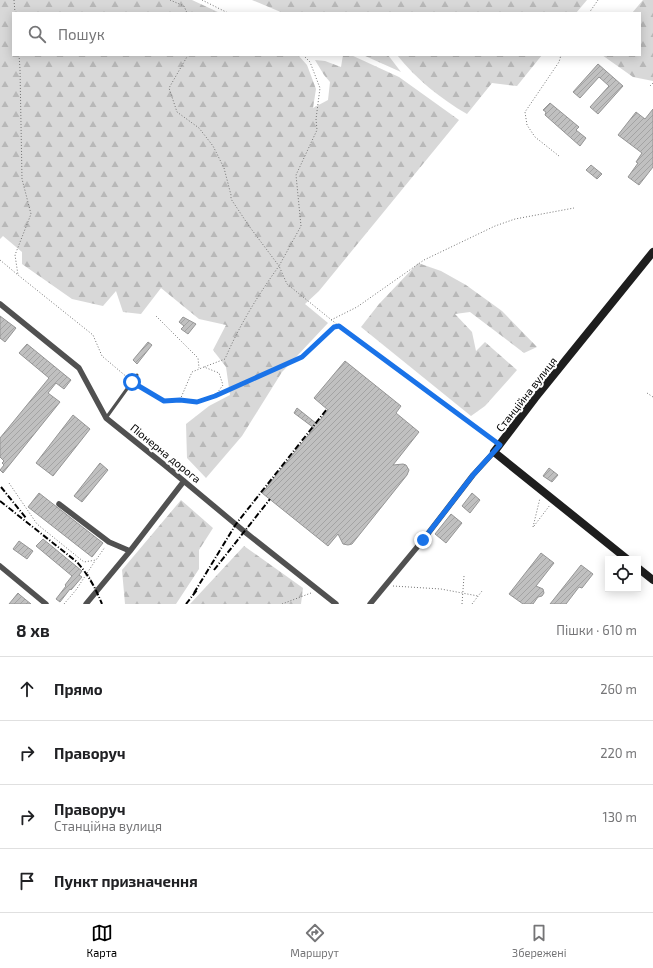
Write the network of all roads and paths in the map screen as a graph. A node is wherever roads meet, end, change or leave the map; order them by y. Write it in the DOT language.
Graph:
graph roads {
  1 [pos="14,0"];
  2 [pos="170,0"];
  3 [pos="202,0"];
  4 [pos="598,0"];
  5 [pos="15,12"];
  6 [pos="187,12"];
  7 [pos="226,12"];
  8 [pos="590,12"];
  9 [pos="19,56"];
  10 [pos="187,56"];
  11 [pos="304,56"];
  12 [pos="561,56"];
  13 [pos="653,83"];
  14 [pos="650,86"];
  15 [pos="559,156"];
  16 [pos="574,208"];
  17 [pos="653,252"];
  18 [pos="0,260"];
  19 [pos="279,266"];
  20 [pos="18,275"];
  21 [pos="0,304"];
  22 [pos="156,316"];
  23 [pos="331,320"];
  24 [pos="339,326"];
  25 [pos="204,367"];
  26 [pos="199,369"];
  27 [pos="137,375"];
  28 [pos="132,382"];
  29 [pos="647,393"];
  30 [pos="215,396"];
  31 [pos="653,397"];
  32 [pos="180,400"];
  33 [pos="106,418"];
  34 [pos="500,445"];
  35 [pos="494,452"];
  36 [pos="184,481"];
  37 [pos="9,483"];
  38 [pos="542,491"];
  39 [pos="554,500"];
  40 [pos="59,504"];
  41 [pos="110,542"];
  42 [pos="130,551"];
  43 [pos="623,556"];
  44 [pos="96,560"];
  45 [pos="0,566"];
  46 [pos="641,570"];
  47 [pos="87,574"];
  48 [pos="464,576"];
  49 [pos="653,580"];
  50 [pos="386,585"];
  51 [pos="319,590"];
  52 [pos="482,591"];
  53 [pos="97,592"];
  54 [pos="462,593"];
  55 [pos="478,596"];
  56 [pos="46,604"];
  57 [pos="64,604"];
  58 [pos="86,604"];
  59 [pos="282,604"];
  60 [pos="336,604"];
  61 [pos="370,604"];
  62 [pos="462,604"];
  63 [pos="472,604"];
  1 -- 5 [label="path"];
  2 -- 6 [label="path"];
  3 -- 7 [label="path"];
  4 -- 8 [label="path"];
  9 -- 20 [label="path"];
  10 -- 19 [label="path"];
  11 -- 19 [label="path"];
  12 -- 15 [label="path"];
  13 -- 14 [label="path"];
  16 -- 23 [label="path"];
  17 -- 34 [label="street, Станційна вулиця"];
  18 -- 20 [label="path"];
  19 -- 23 [label="path"];
  19 -- 25 [label="path"];
  20 -- 28 [label="path"];
  21 -- 33 [label="street, Піонерна дорога"];
  22 -- 26 [label="path"];
  23 -- 24 [label="path"];
  24 -- 30 [label="path"];
  24 -- 34 [label="path"];
  25 -- 26 [label="path"];
  25 -- 30 [label="path"];
  26 -- 32 [label="path"];
  27 -- 28 [label="lane"];
  28 -- 32 [label="path"];
  28 -- 33 [label="lane"];
  29 -- 31 [label="path"];
  30 -- 32 [label="path"];
  33 -- 36 [label="street, Піонерна дорога"];
  34 -- 35 [label="street, Станційна вулиця"];
  35 -- 38 [label="street"];
  35 -- 50 [label="street, Станційна вулиця"];
  36 -- 42 [label="street"];
  36 -- 51 [label="street, Піонерна дорога"];
  37 -- 44 [label="path"];
  38 -- 39 [label="street"];
  38 -- 39 [label="path"];
  39 -- 43 [label="street"];
  40 -- 41 [label="street"];
  41 -- 42 [label="street"];
  41 -- 44 [label="path"];
  42 -- 53 [label="street"];
  44 -- 47 [label="path"];
  45 -- 56 [label="street"];
  46 -- 49 [label="street"];
  47 -- 53 [label="path"];
  47 -- 57 [label="path"];
  48 -- 54 [label="path"];
  50 -- 54 [label="path"];
  50 -- 61 [label="street, Станційна вулиця"];
  51 -- 59 [label="path"];
  51 -- 60 [label="street, Піонерна дорога"];
  52 -- 55 [label="path"];
  53 -- 58 [label="street"];
  54 -- 55 [label="path"];
  54 -- 62 [label="path"];
  55 -- 63 [label="path"];
}
